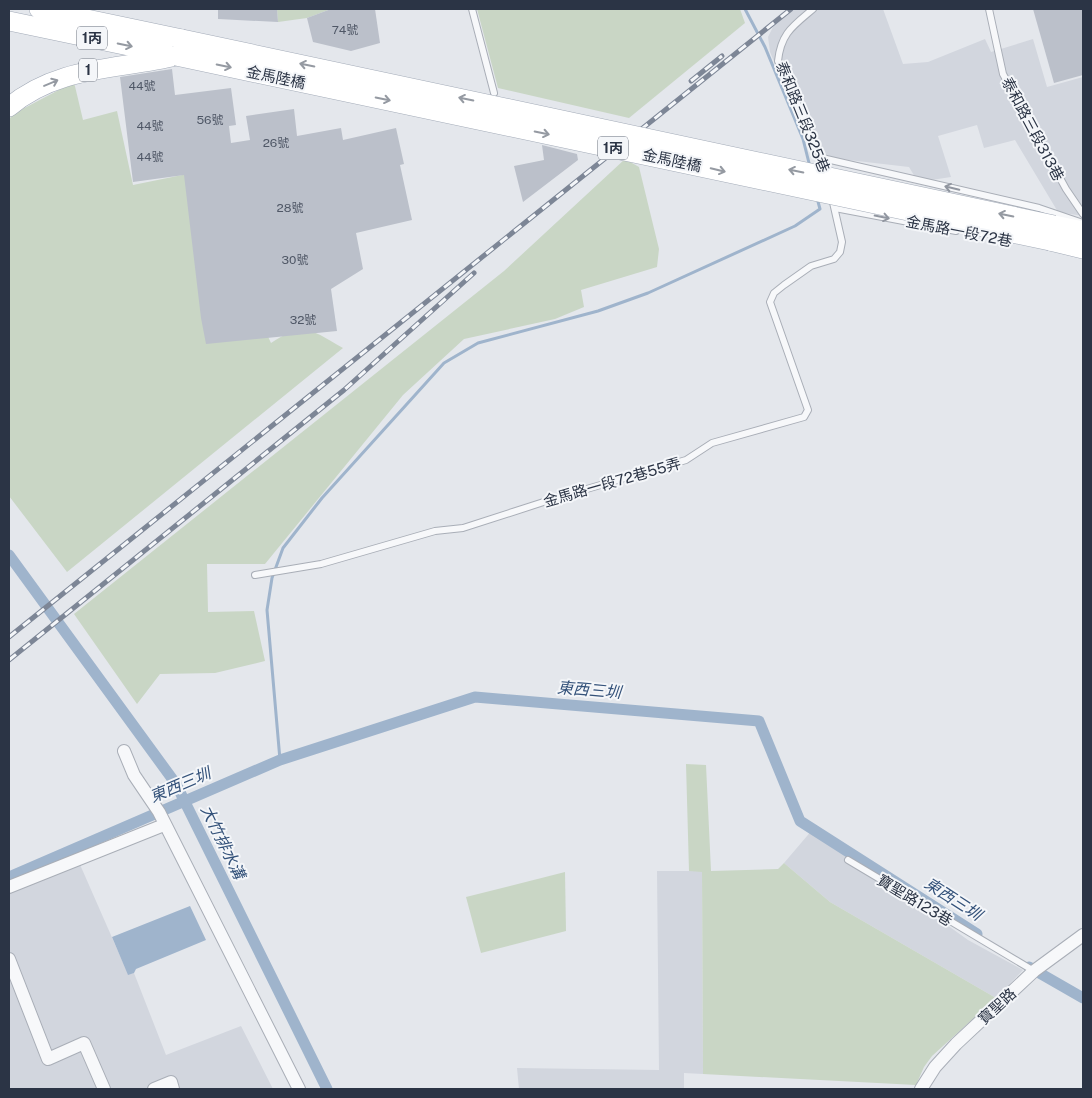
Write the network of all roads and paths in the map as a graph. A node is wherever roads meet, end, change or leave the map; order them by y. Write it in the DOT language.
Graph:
graph roads {
  1 [pos="39,9"];
  2 [pos="472,9"];
  3 [pos="813,9"];
  4 [pos="989,9"];
  5 [pos="58,11"];
  6 [pos="9,21"];
  7 [pos="179,47"];
  8 [pos="494,94"];
  9 [pos="9,107"];
  10 [pos="822,158"];
  11 [pos="834,208"];
  12 [pos="1083,214"];
  13 [pos="1083,223"];
  14 [pos="1083,231"];
  15 [pos="968,233"];
  16 [pos="1052,233"];
  17 [pos="1006,240"];
  18 [pos="1083,248"];
  19 [pos="1083,253"];
  20 [pos="254,575"];
  21 [pos="124,752"];
  22 [pos="164,825"];
  23 [pos="848,860"];
  24 [pos="9,887"];
  25 [pos="1083,934"];
  26 [pos="9,959"];
  27 [pos="1034,971"];
  28 [pos="172,1086"];
  29 [pos="104,1089"];
  30 [pos="154,1089"];
  31 [pos="299,1089"];
  32 [pos="921,1089"];
  1 -- 5 [label="main road, 1丙"];
  2 -- 8 [label="lane"];
  3 -- 10 [label="lane, 泰和路三段325巷"];
  4 -- 12 [label="lane, 泰和路三段313巷"];
  5 -- 7 [label="main road, 1丙"];
  6 -- 7 [label="main road, 1丙, one-way"];
  9 -- 7 [label="main road, 1, one-way"];
  7 -- 16 [label="main road, 金馬陸橋 / 1丙, bridge"];
  10 -- 11 [label="lane, 泰和路三段325巷"];
  13 -- 10 [label="lane, one-way"];
  11 -- 15 [label="lane, 金馬路一段72巷, one-way"];
  11 -- 20 [label="lane, 金馬路一段72巷55弄"];
  14 -- 16 [label="main road, 1丙"];
  16 -- 18 [label="main road, 1丙"];
  17 -- 19 [label="lane, 金馬路一段72巷"];
  21 -- 22 [label="street"];
  22 -- 24 [label="street"];
  22 -- 31 [label="street"];
  23 -- 27 [label="lane, 寶聖路123巷"];
  25 -- 27 [label="street, 寶聖路"];
  26 -- 29 [label="street"];
  27 -- 32 [label="street, 寶聖路"];
  28 -- 30 [label="street"];
}
